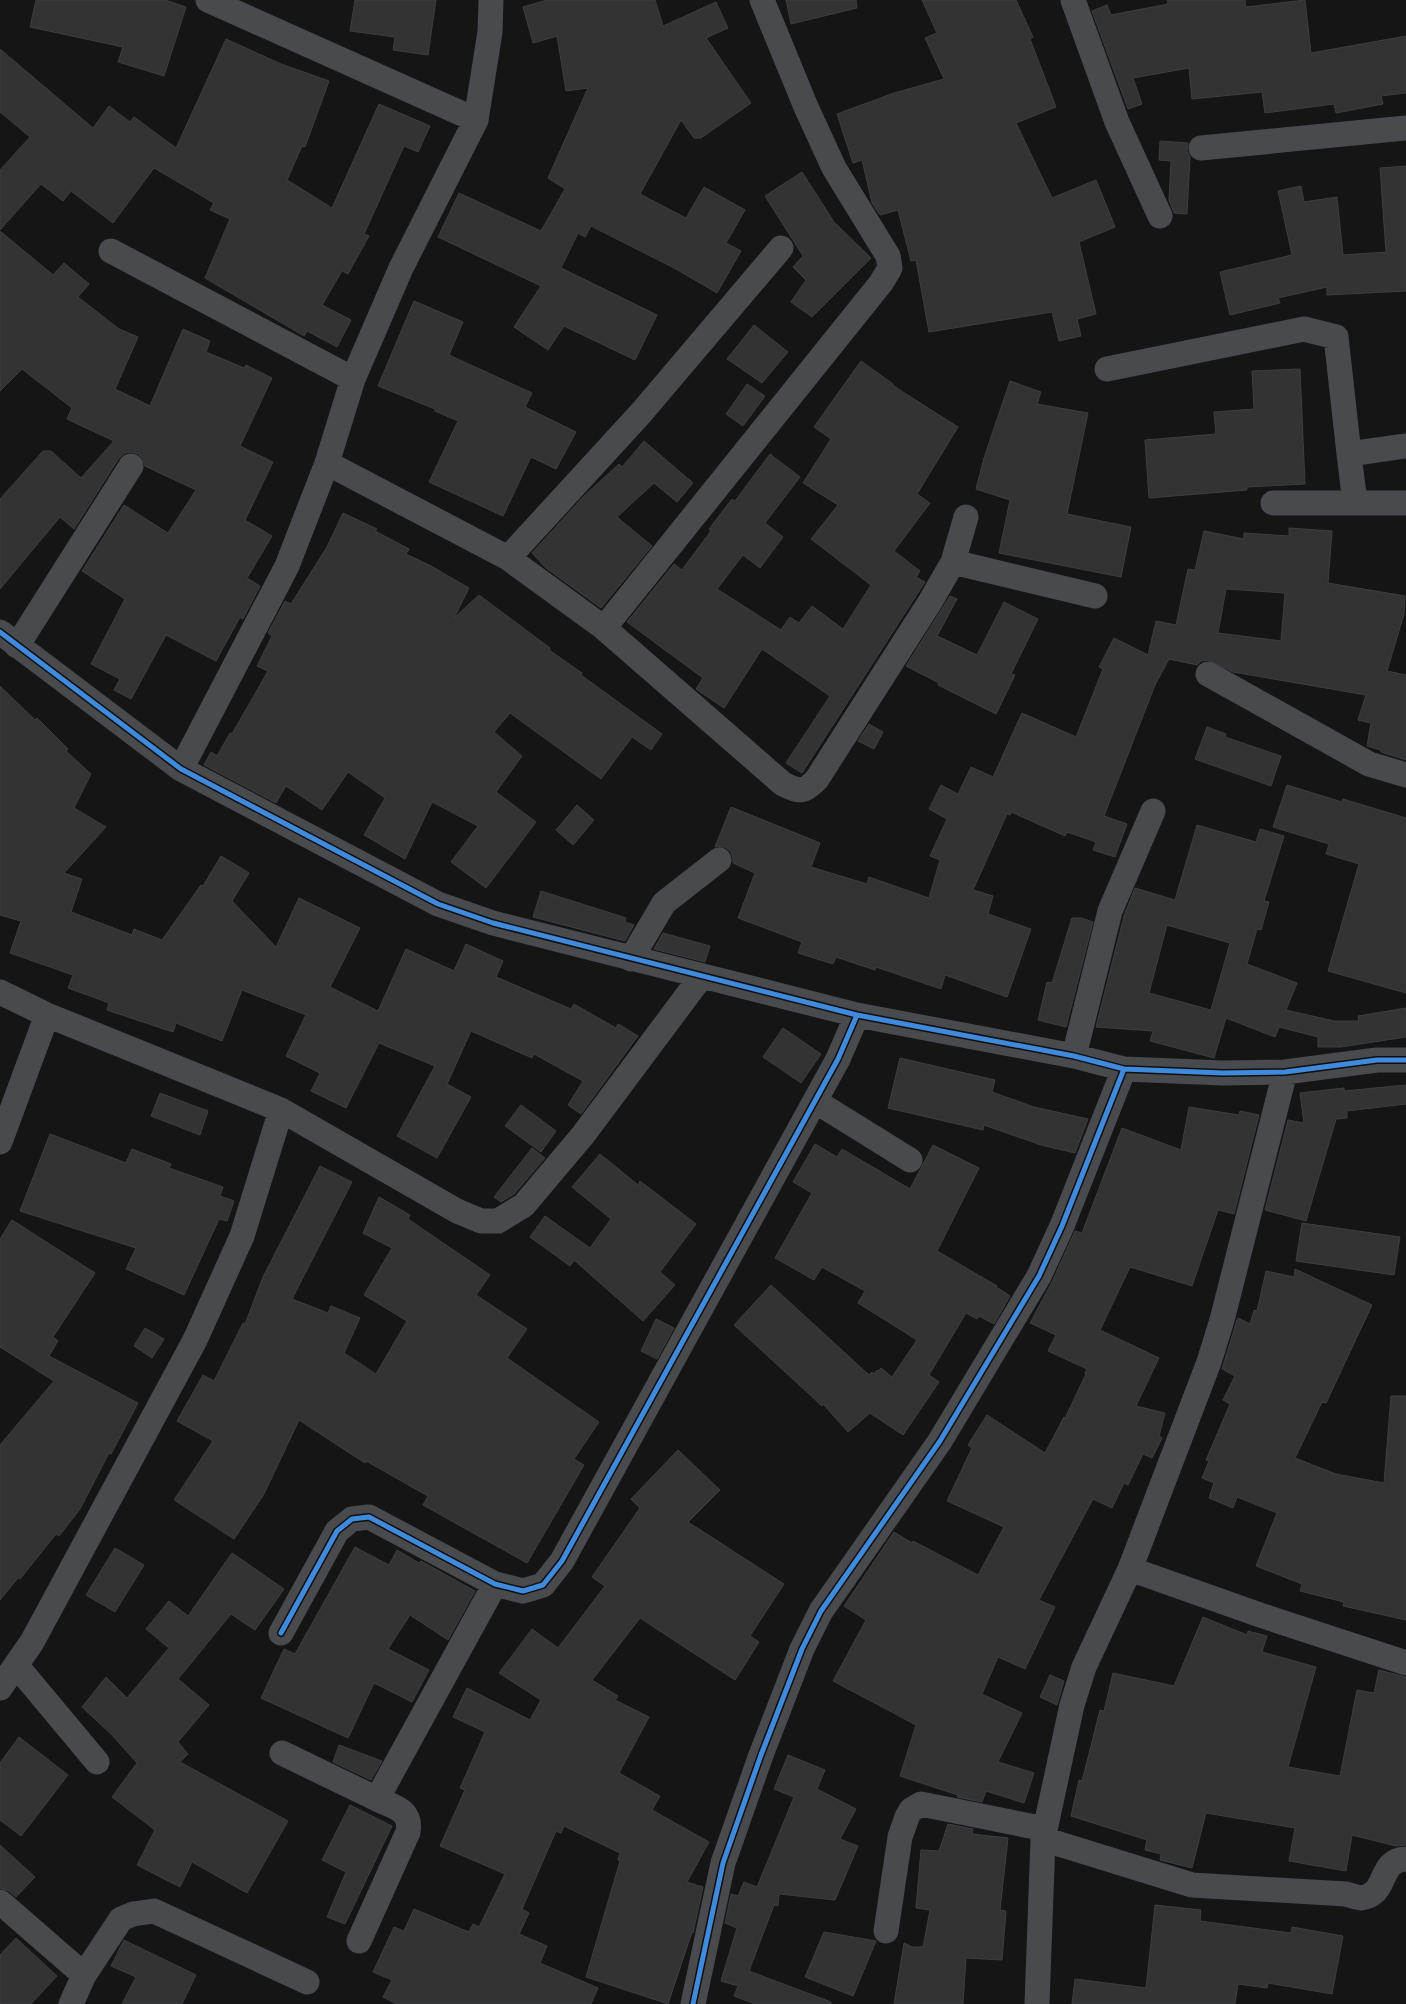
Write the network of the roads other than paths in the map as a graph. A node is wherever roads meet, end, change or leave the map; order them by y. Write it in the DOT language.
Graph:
graph roads {
  1 [pos="208,0"];
  2 [pos="491,0"];
  3 [pos="762,0"];
  4 [pos="1073,0"];
  5 [pos="476,120"];
  6 [pos="1406,128"];
  7 [pos="1201,148"];
  8 [pos="1160,216"];
  9 [pos="781,248"];
  10 [pos="111,252"];
  11 [pos="1107,369"];
  12 [pos="353,379"];
  13 [pos="1406,446"];
  14 [pos="1349,454"];
  15 [pos="327,463"];
  16 [pos="131,466"];
  17 [pos="1355,503"];
  18 [pos="1406,503"];
  19 [pos="1273,504"];
  20 [pos="966,517"];
  21 [pos="508,558"];
  22 [pos="953,562"];
  23 [pos="1095,596"];
  24 [pos="604,628"];
  25 [pos="9,639"];
  26 [pos="1208,674"];
  27 [pos="181,769"];
  28 [pos="1406,775"];
  29 [pos="1153,811"];
  30 [pos="719,860"];
  31 [pos="631,959"];
  32 [pos="701,977"];
  33 [pos="0,992"];
  34 [pos="47,1015"];
  35 [pos="857,1015"];
  36 [pos="1074,1056"];
  37 [pos="1406,1060"];
  38 [pos="1124,1069"];
  39 [pos="1285,1072"];
  40 [pos="815,1100"];
  41 [pos="281,1110"];
  42 [pos="0,1142"];
  43 [pos="910,1160"];
  44 [pos="1130,1569"];
  45 [pos="495,1584"];
  46 [pos="281,1633"];
  47 [pos="1406,1663"];
  48 [pos="16,1665"];
  49 [pos="0,1688"];
  50 [pos="282,1753"];
  51 [pos="97,1762"];
  52 [pos="377,1799"];
  53 [pos="1044,1834"];
  54 [pos="1406,1858"];
  55 [pos="0,1902"];
  56 [pos="886,1931"];
  57 [pos="359,1942"];
  58 [pos="84,1975"];
  59 [pos="307,1982"];
  60 [pos="71,2004"];
  61 [pos="693,2004"];
  62 [pos="1038,2004"];
  1 -- 5 [label="street"];
  2 -- 5 [label="street"];
  3 -- 24 [label="street"];
  4 -- 8 [label="street"];
  5 -- 12 [label="street"];
  6 -- 7 [label="street"];
  9 -- 21 [label="street"];
  10 -- 12 [label="street"];
  11 -- 14 [label="street"];
  12 -- 15 [label="street"];
  13 -- 14 [label="street"];
  14 -- 17 [label="street"];
  15 -- 21 [label="street"];
  15 -- 27 [label="street"];
  16 -- 25 [label="street"];
  17 -- 18 [label="street"];
  17 -- 19 [label="street"];
  20 -- 22 [label="street"];
  21 -- 24 [label="street"];
  22 -- 23 [label="street"];
  22 -- 24 [label="street"];
  25 -- 27 [label="street"];
  26 -- 28 [label="street"];
  27 -- 31 [label="street"];
  29 -- 36 [label="street"];
  30 -- 31 [label="street"];
  31 -- 32 [label="street"];
  32 -- 35 [label="street"];
  32 -- 41 [label="street"];
  33 -- 34 [label="street"];
  34 -- 41 [label="street"];
  34 -- 42 [label="street"];
  35 -- 36 [label="street"];
  35 -- 40 [label="street"];
  36 -- 38 [label="street"];
  37 -- 39 [label="street"];
  38 -- 39 [label="street"];
  38 -- 61 [label="street"];
  39 -- 44 [label="street"];
  40 -- 43 [label="street"];
  40 -- 45 [label="street"];
  41 -- 48 [label="street"];
  44 -- 47 [label="street"];
  44 -- 53 [label="street"];
  45 -- 46 [label="street"];
  45 -- 52 [label="street"];
  48 -- 49 [label="street"];
  48 -- 51 [label="street"];
  50 -- 52 [label="street"];
  52 -- 57 [label="street"];
  53 -- 54 [label="street"];
  53 -- 56 [label="street"];
  53 -- 62 [label="street"];
  55 -- 58 [label="street"];
  58 -- 59 [label="street"];
  58 -- 60 [label="street"];
}
